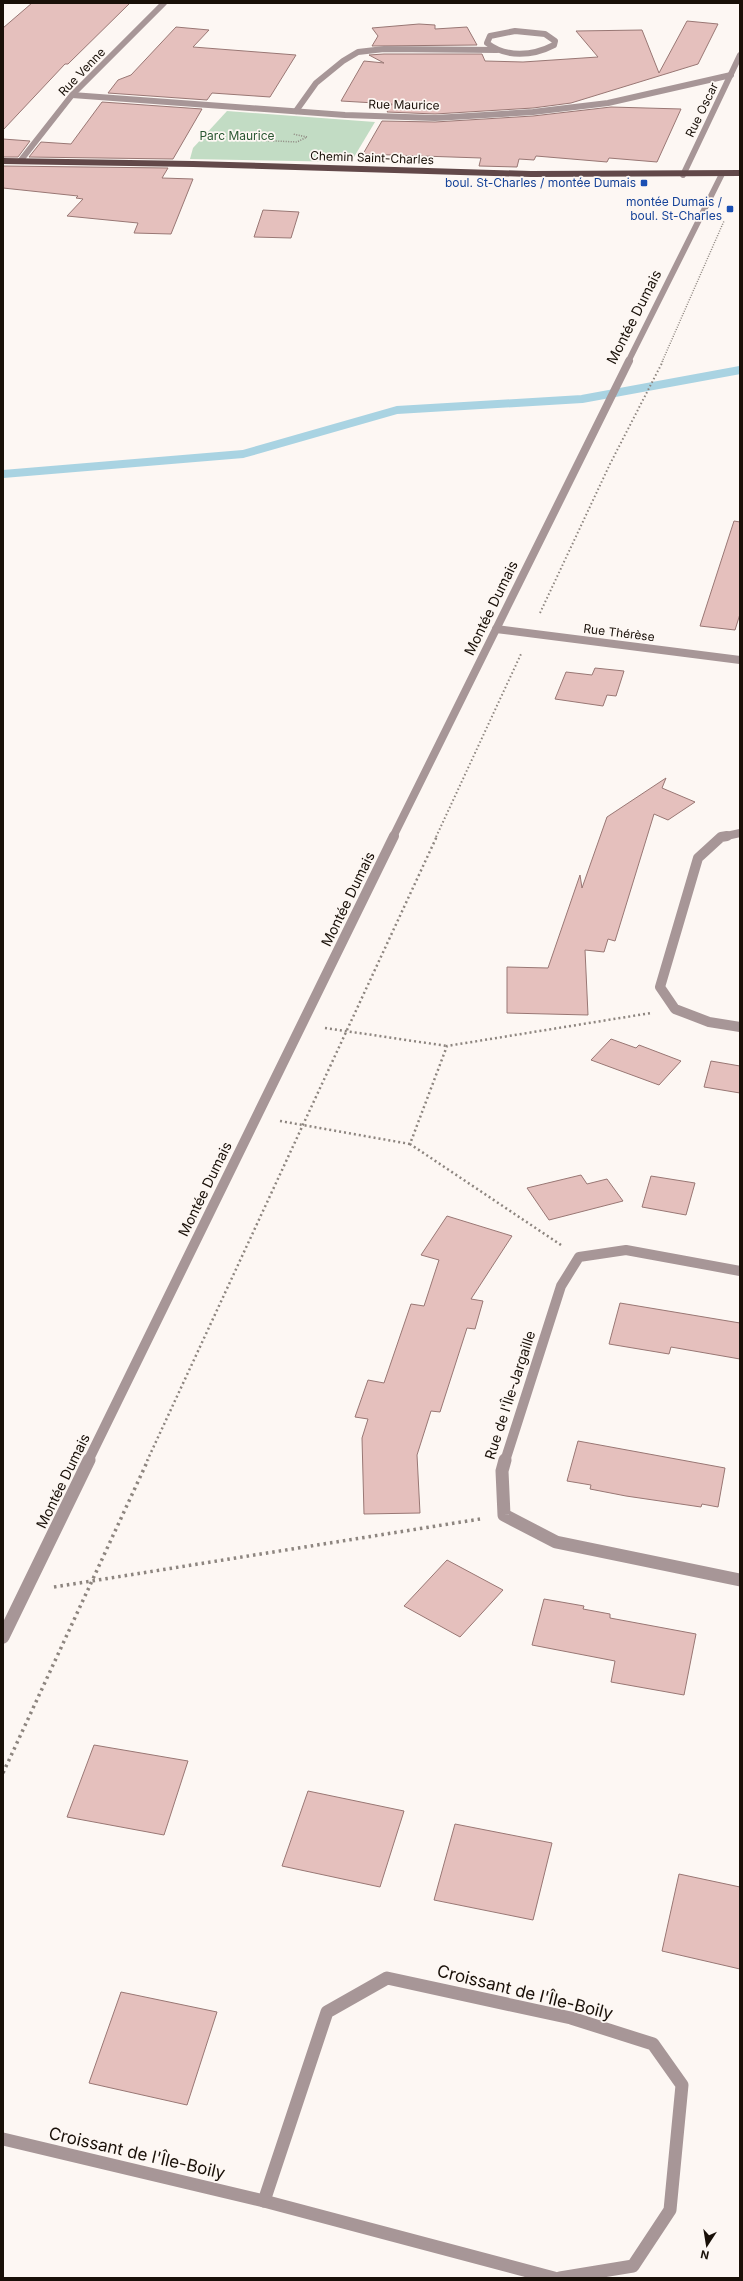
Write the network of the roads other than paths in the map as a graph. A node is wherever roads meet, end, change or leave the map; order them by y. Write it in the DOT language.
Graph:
graph roads {
  1 [pos="164,3"];
  2 [pos="497,50"];
  3 [pos="740,55"];
  4 [pos="731,75"];
  5 [pos="72,95"];
  6 [pos="296,111"];
  7 [pos="21,160"];
  8 [pos="3,161"];
  9 [pos="722,174"];
  10 [pos="740,174"];
  11 [pos="683,175"];
  12 [pos="496,630"];
  13 [pos="740,660"];
  14 [pos="740,833"];
  15 [pos="740,1027"];
  16 [pos="740,1270"];
  17 [pos="740,1580"];
  18 [pos="3,1637"];
  19 [pos="3,2139"];
  20 [pos="264,2201"];
  21 [pos="554,2278"];
  22 [pos="560,2278"];
  1 -- 5 [label="street, Rue Venne"];
  2 -- 2 [label="street"];
  2 -- 6 [label="street"];
  3 -- 4 [label="street, Rue Oscar"];
  4 -- 6 [label="street, Rue Maurice"];
  4 -- 11 [label="street, Rue Oscar"];
  5 -- 6 [label="street, Rue Maurice"];
  5 -- 7 [label="street, Rue Venne"];
  7 -- 8 [label="main road, Chemin Saint-Charles"];
  7 -- 11 [label="main road, Chemin Saint-Charles"];
  9 -- 10 [label="main road, Chemin Saint-Charles"];
  9 -- 11 [label="main road, Chemin Saint-Charles"];
  9 -- 12 [label="street, Montée Dumais"];
  12 -- 13 [label="street, Rue Thérèse"];
  12 -- 18 [label="street, Montée Dumais"];
  14 -- 15 [label="street"];
  16 -- 17 [label="street, Rue de l'Île-Jargaille"];
  19 -- 20 [label="street, Croissant de l'Île-Boily"];
  20 -- 21 [label="street, Croissant de l'Île-Boily"];
  20 -- 22 [label="street, Croissant de l'Île-Boily"];
}
